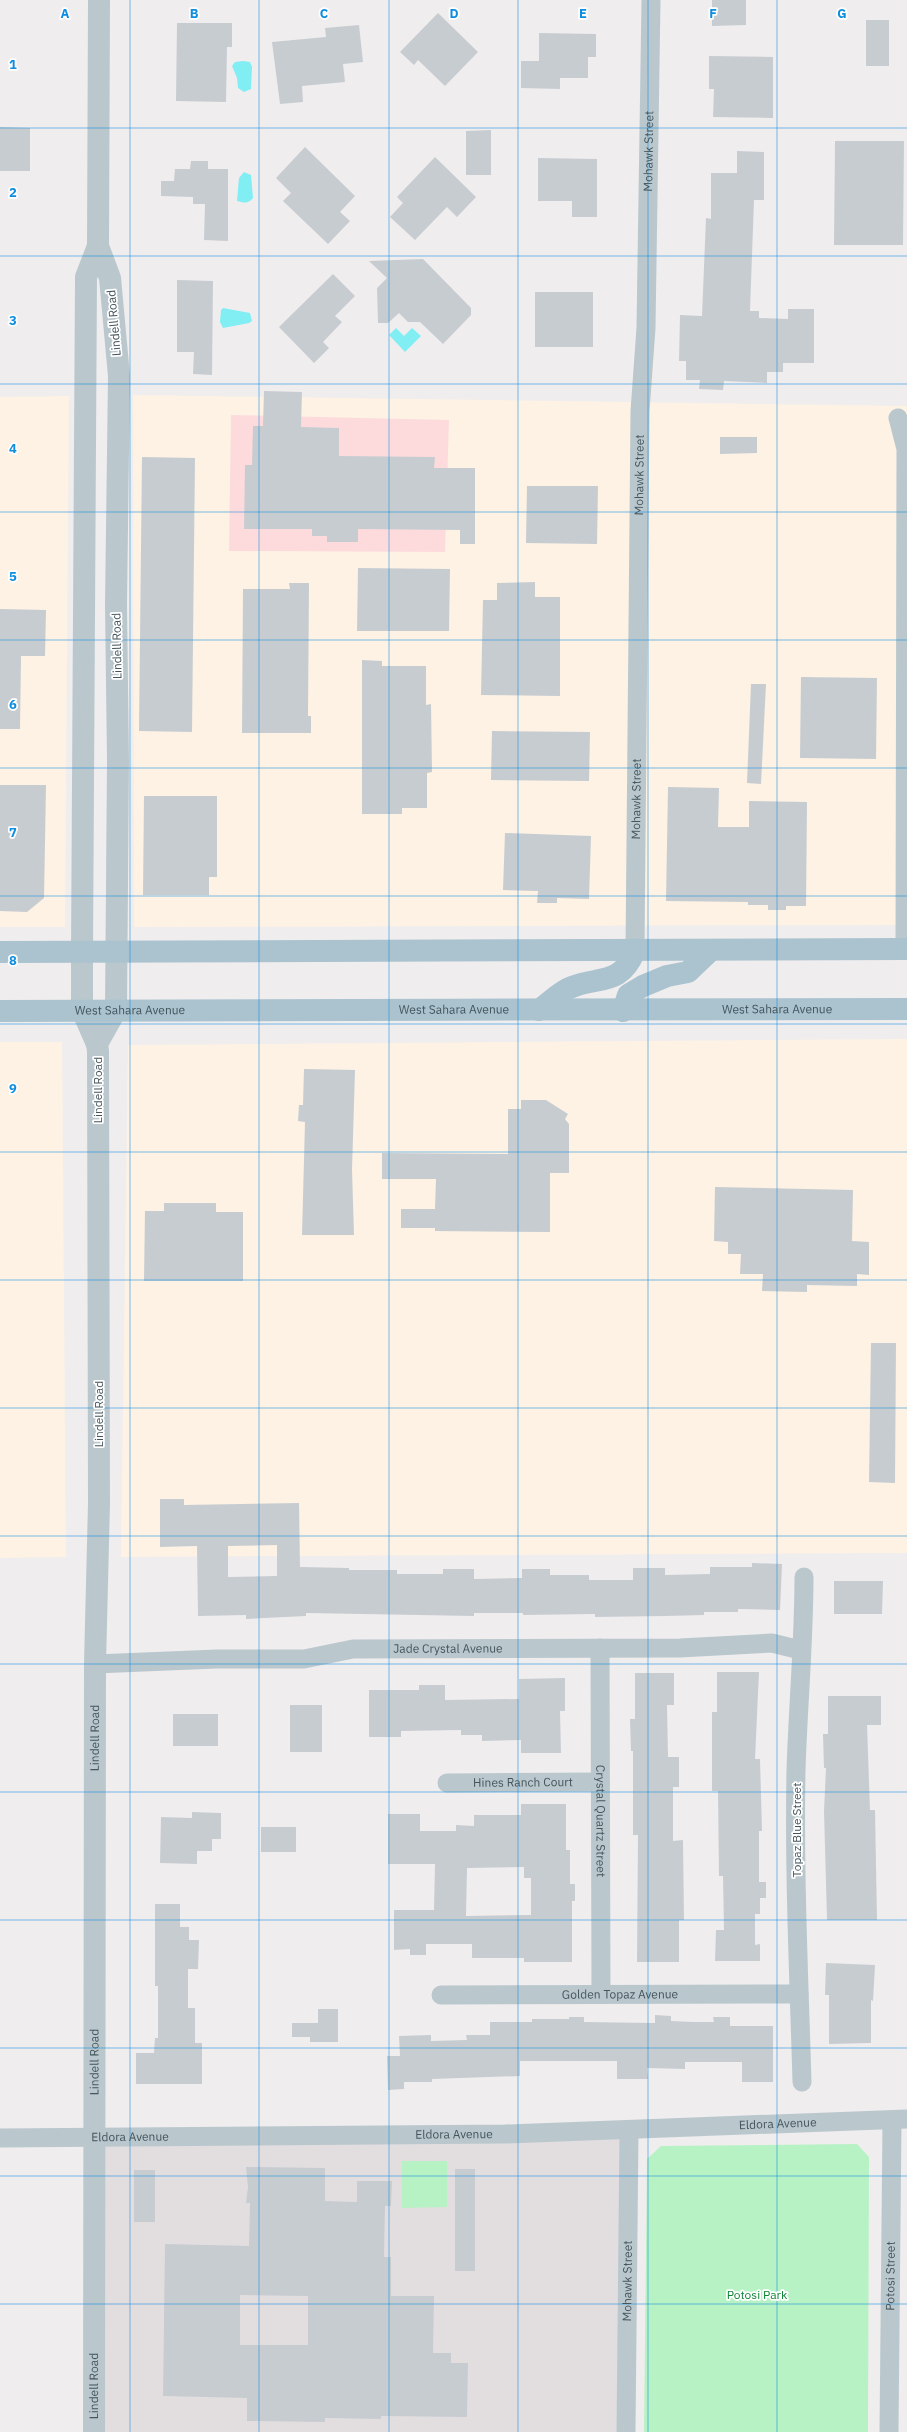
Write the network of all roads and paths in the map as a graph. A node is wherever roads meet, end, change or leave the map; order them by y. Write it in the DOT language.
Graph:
graph roads {
  1 [pos="99,0"];
  2 [pos="650,0"];
  3 [pos="98,246"];
  4 [pos="898,418"];
  5 [pos="85,517"];
  6 [pos="116,631"];
  7 [pos="906,949"];
  8 [pos="635,950"];
  9 [pos="711,950"];
  10 [pos="0,952"];
  11 [pos="82,952"];
  12 [pos="117,952"];
  13 [pos="82,1010"];
  14 [pos="116,1010"];
  15 [pos="539,1010"];
  16 [pos="907,1010"];
  17 [pos="0,1011"];
  18 [pos="623,1011"];
  19 [pos="98,1044"];
  20 [pos="804,1577"];
  21 [pos="600,1648"];
  22 [pos="800,1650"];
  23 [pos="95,1664"];
  24 [pos="600,1782"];
  25 [pos="447,1783"];
  26 [pos="441,1994"];
  27 [pos="601,1994"];
  28 [pos="799,1994"];
  29 [pos="802,2082"];
  30 [pos="900,2120"];
  31 [pos="629,2130"];
  32 [pos="0,2138"];
  33 [pos="95,2138"];
  34 [pos="94,2432"];
  35 [pos="626,2432"];
  36 [pos="889,2432"];
  1 -- 3 [label="street, Lindell Road"];
  2 -- 8 [label="street, Mohawk Street"];
  3 -- 5 [label="street, Lindell Road"];
  3 -- 6 [label="street, Lindell Road"];
  4 -- 7 [label="street"];
  5 -- 6 [label="street"];
  5 -- 11 [label="street, Lindell Road"];
  6 -- 12 [label="street, Lindell Road"];
  7 -- 9 [label="main road"];
  8 -- 9 [label="main road"];
  8 -- 12 [label="main road"];
  8 -- 15 [label="main road"];
  9 -- 18 [label="main road"];
  10 -- 11 [label="main road"];
  11 -- 12 [label="main road"];
  11 -- 13 [label="street, Lindell Road"];
  12 -- 14 [label="street, Lindell Road"];
  13 -- 14 [label="main road, West Sahara Avenue"];
  13 -- 17 [label="main road, West Sahara Avenue"];
  13 -- 19 [label="street, Lindell Road"];
  14 -- 15 [label="main road, West Sahara Avenue"];
  14 -- 19 [label="street, Lindell Road"];
  15 -- 18 [label="main road, West Sahara Avenue"];
  16 -- 18 [label="main road, West Sahara Avenue"];
  19 -- 23 [label="street, Lindell Road"];
  20 -- 22 [label="street, Topaz Blue Street"];
  21 -- 22 [label="street, Jade Crystal Avenue"];
  21 -- 23 [label="street, Jade Crystal Avenue"];
  21 -- 24 [label="street, Crystal Quartz Street"];
  22 -- 28 [label="street, Topaz Blue Street"];
  23 -- 33 [label="street, Lindell Road"];
  24 -- 25 [label="street, Hines Ranch Court"];
  24 -- 27 [label="street, Crystal Quartz Street"];
  26 -- 27 [label="street, Golden Topaz Avenue"];
  27 -- 28 [label="street, Golden Topaz Avenue"];
  28 -- 29 [label="street, Topaz Blue Street"];
  30 -- 31 [label="street, Eldora Avenue"];
  30 -- 36 [label="street, Potosi Street"];
  31 -- 33 [label="street, Eldora Avenue"];
  31 -- 35 [label="street, Mohawk Street"];
  32 -- 33 [label="street, Eldora Avenue"];
  33 -- 34 [label="street, Lindell Road"];
}
